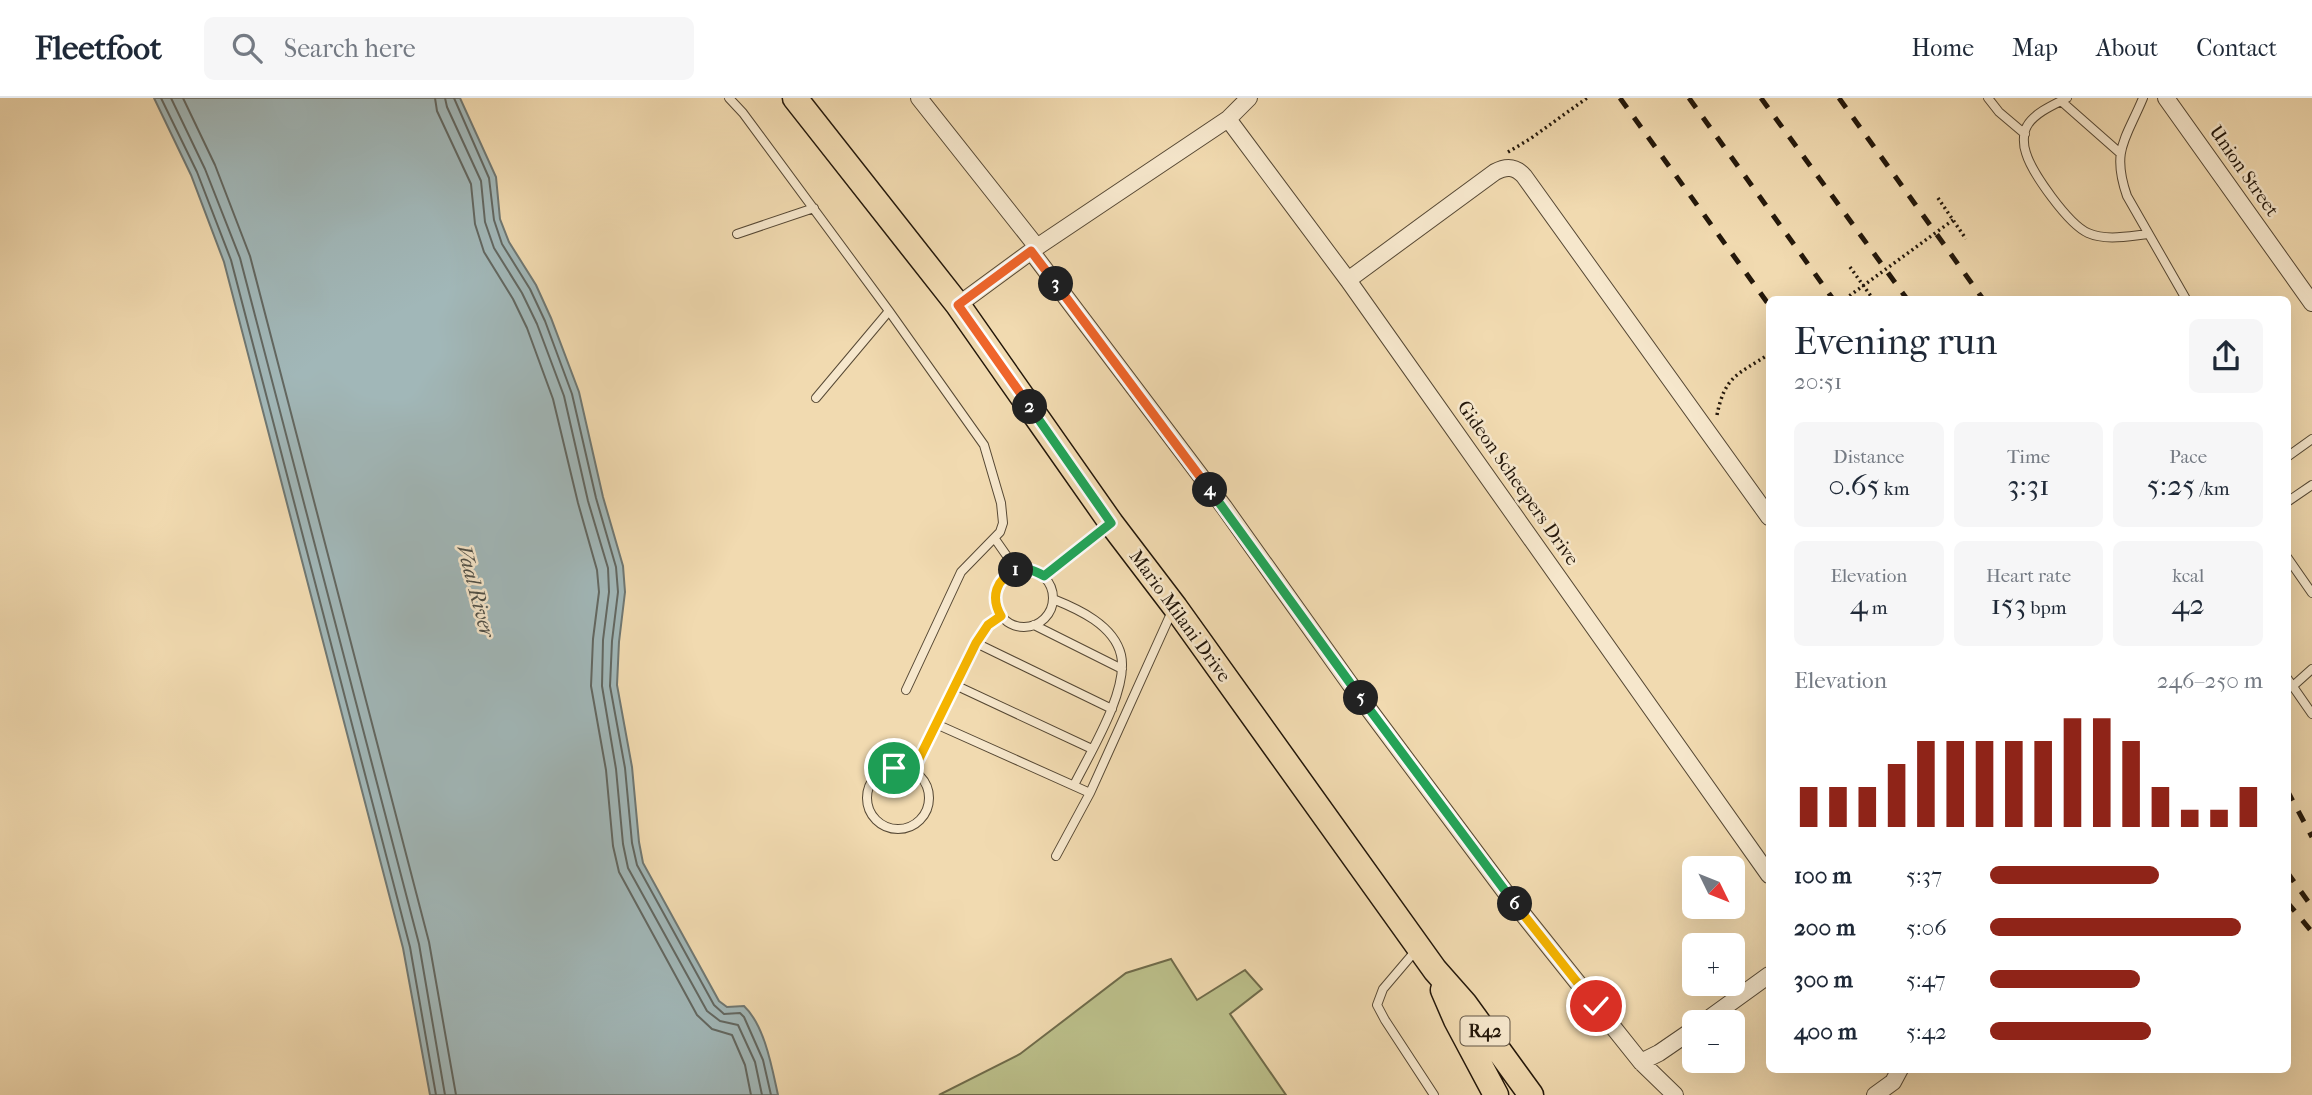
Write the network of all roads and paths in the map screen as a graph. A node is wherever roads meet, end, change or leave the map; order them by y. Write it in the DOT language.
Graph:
graph roads {
  1 [pos="729,98"];
  2 [pos="794,98"];
  3 [pos="919,98"];
  4 [pos="1249,98"];
  5 [pos="1587,98"];
  6 [pos="1988,98"];
  7 [pos="2143,98"];
  8 [pos="2166,98"];
  9 [pos="2064,99"];
  10 [pos="1228,119"];
  11 [pos="2025,134"];
  12 [pos="1530,139"];
  13 [pos="2120,153"];
  14 [pos="1938,198"];
  15 [pos="814,208"];
  16 [pos="1953,220"];
  17 [pos="737,234"];
  18 [pos="2148,234"];
  19 [pos="1966,239"];
  20 [pos="1034,249"];
  21 [pos="1850,267"];
  22 [pos="1348,280"];
  23 [pos="1863,286"];
  24 [pos="1848,296"];
  25 [pos="1871,296"];
  26 [pos="2184,296"];
  27 [pos="2312,303"];
  28 [pos="958,305"];
  29 [pos="889,311"];
  30 [pos="1766,356"];
  31 [pos="816,398"];
  32 [pos="1712,437"];
  33 [pos="2312,439"];
  34 [pos="2291,454"];
  35 [pos="2312,485"];
  36 [pos="2291,499"];
  37 [pos="1766,513"];
  38 [pos="1111,523"];
  39 [pos="995,539"];
  40 [pos="2291,562"];
  41 [pos="1016,569"];
  42 [pos="1044,576"];
  43 [pos="2312,593"];
  44 [pos="1053,599"];
  45 [pos="1175,607"];
  46 [pos="1001,616"];
  47 [pos="1034,625"];
  48 [pos="976,643"];
  49 [pos="1122,669"];
  50 [pos="2312,669"];
  51 [pos="2291,681"];
  52 [pos="2291,683"];
  53 [pos="955,684"];
  54 [pos="906,690"];
  55 [pos="1112,709"];
  56 [pos="2312,714"];
  57 [pos="936,724"];
  58 [pos="1092,748"];
  59 [pos="913,771"];
  60 [pos="1074,785"];
  61 [pos="1090,793"];
  62 [pos="1056,856"];
  63 [pos="1766,870"];
  64 [pos="1418,947"];
  65 [pos="1435,970"];
  66 [pos="1766,977"];
  67 [pos="1720,1010"];
  68 [pos="1682,1037"];
  69 [pos="1641,1062"];
  70 [pos="1898,1073"];
  71 [pos="1434,1095"];
  72 [pos="1496,1095"];
  73 [pos="1531,1095"];
  74 [pos="1675,1095"];
  75 [pos="1875,1095"];
  1 -- 15 [label="lane"];
  2 -- 28 [label="main road, Mario Milani Drive / R42"];
  3 -- 20 [label="street"];
  4 -- 10 [label="street"];
  5 -- 12 [label="path"];
  6 -- 11 [label="lane"];
  7 -- 13 [label="lane"];
  8 -- 27 [label="street, Union Street"];
  9 -- 11 [label="lane"];
  9 -- 13 [label="lane"];
  10 -- 20 [label="street"];
  10 -- 22 [label="street, Gideon Scheepers Drive"];
  11 -- 18 [label="lane"];
  13 -- 18 [label="lane"];
  14 -- 16 [label="path"];
  15 -- 17 [label="lane"];
  15 -- 29 [label="lane"];
  16 -- 19 [label="path"];
  16 -- 23 [label="path, bridge"];
  18 -- 26 [label="lane"];
  20 -- 28 [label="street"];
  20 -- 69 [label="street"];
  21 -- 23 [label="path"];
  22 -- 32 [label="street"];
  22 -- 63 [label="street, Gideon Scheepers Drive"];
  23 -- 24 [label="path, bridge"];
  23 -- 25 [label="path"];
  28 -- 38 [label="main road, Mario Milani Drive / R42"];
  29 -- 31 [label="lane"];
  29 -- 39 [label="lane"];
  30 -- 32 [label="path"];
  32 -- 37 [label="street"];
  33 -- 34 [label="lane"];
  35 -- 36 [label="lane"];
  38 -- 42 [label="lane"];
  38 -- 45 [label="main road, Mario Milani Drive / R42"];
  39 -- 41 [label="lane"];
  39 -- 54 [label="lane"];
  40 -- 43 [label="lane"];
  41 -- 42 [label="lane"];
  41 -- 46 [label="lane"];
  42 -- 44 [label="lane"];
  44 -- 47 [label="lane"];
  44 -- 49 [label="lane"];
  45 -- 61 [label="lane"];
  45 -- 64 [label="main road, Mario Milani Drive / R42"];
  46 -- 47 [label="lane"];
  46 -- 48 [label="lane"];
  47 -- 49 [label="lane"];
  48 -- 53 [label="lane"];
  48 -- 55 [label="lane"];
  49 -- 55 [label="lane"];
  50 -- 51 [label="lane"];
  52 -- 56 [label="lane"];
  53 -- 57 [label="lane"];
  53 -- 58 [label="lane"];
  55 -- 58 [label="lane"];
  57 -- 59 [label="lane"];
  57 -- 60 [label="lane"];
  58 -- 60 [label="lane"];
  59 -- 59 [label="lane"];
  60 -- 61 [label="lane"];
  61 -- 62 [label="lane"];
  64 -- 65 [label="main road, Mario Milani Drive / R42"];
  64 -- 71 [label="lane"];
  65 -- 72 [label="main road, Mario Milani Drive / R42"];
  65 -- 73 [label="main road, Mario Milani Drive / R42"];
  66 -- 67 [label="street"];
  68 -- 69 [label="street"];
  69 -- 74 [label="street"];
  70 -- 75 [label="street"];
}
